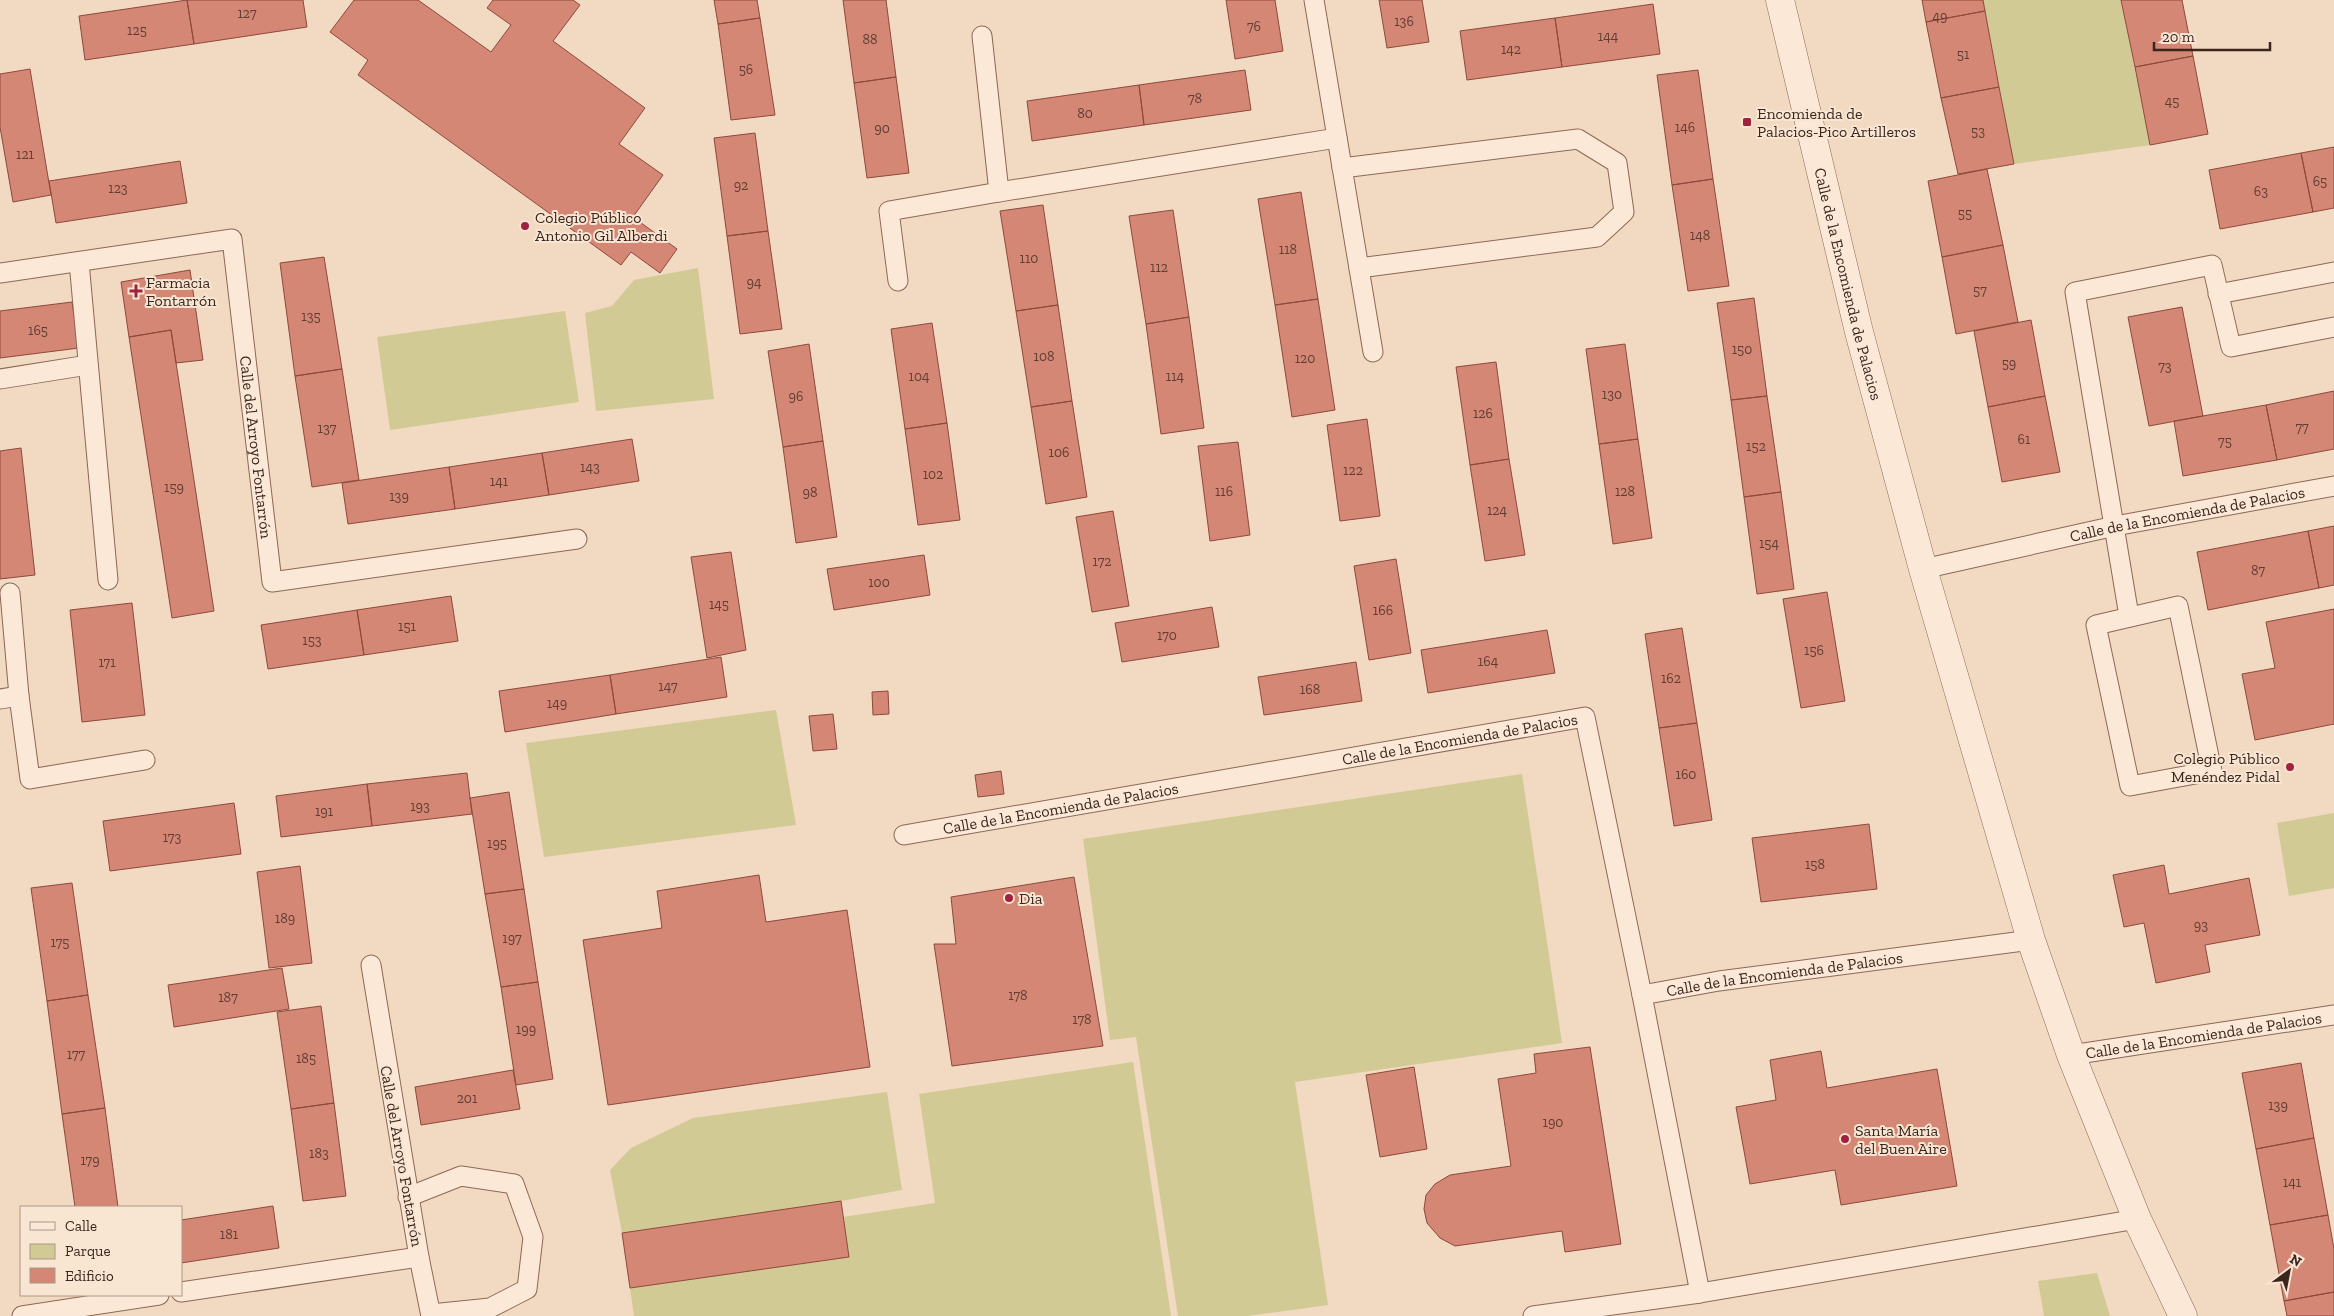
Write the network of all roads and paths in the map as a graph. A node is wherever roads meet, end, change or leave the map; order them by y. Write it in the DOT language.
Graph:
graph roads {
  1 [pos="1314,0"];
  2 [pos="1780,0"];
  3 [pos="982,36"];
  4 [pos="1337,138"];
  5 [pos="1342,168"];
  6 [pos="999,192"];
  7 [pos="79,262"];
  8 [pos="1359,268"];
  9 [pos="2334,272"];
  10 [pos="0,273"];
  11 [pos="898,281"];
  12 [pos="2218,294"];
  13 [pos="2334,327"];
  14 [pos="1373,352"];
  15 [pos="88,365"];
  16 [pos="0,379"];
  17 [pos="2334,486"];
  18 [pos="2115,526"];
  19 [pos="576,539"];
  20 [pos="1923,568"];
  21 [pos="108,580"];
  22 [pos="10,593"];
  23 [pos="2129,616"];
  24 [pos="19,696"];
  25 [pos="0,699"];
  26 [pos="145,760"];
  27 [pos="904,835"];
  28 [pos="2031,940"];
  29 [pos="371,965"];
  30 [pos="1642,995"];
  31 [pos="2334,1015"];
  32 [pos="2071,1055"];
  33 [pos="408,1197"];
  34 [pos="2136,1220"];
  35 [pos="419,1257"];
  36 [pos="182,1292"];
  37 [pos="1700,1293"];
  38 [pos="152,1296"];
  39 [pos="431,1315"];
  40 [pos="22,1316"];
  41 [pos="1533,1316"];
  42 [pos="2183,1316"];
  1 -- 4 [label="lane"];
  2 -- 20 [label="street, Calle de la Encomienda de Palacios"];
  3 -- 6 [label="lane"];
  4 -- 5 [label="lane"];
  4 -- 6 [label="lane"];
  5 -- 8 [label="lane"];
  5 -- 8 [label="lane"];
  6 -- 11 [label="lane"];
  7 -- 10 [label="lane, Calle del Arroyo Fontarrón"];
  7 -- 15 [label="lane"];
  7 -- 19 [label="lane, Calle del Arroyo Fontarrón"];
  8 -- 14 [label="lane"];
  9 -- 12 [label="lane"];
  12 -- 13 [label="lane"];
  12 -- 18 [label="lane"];
  15 -- 16 [label="lane"];
  15 -- 21 [label="lane"];
  17 -- 18 [label="lane, Calle de la Encomienda de Palacios"];
  18 -- 20 [label="lane, Calle de la Encomienda de Palacios"];
  18 -- 23 [label="lane"];
  20 -- 28 [label="street, Calle de la Encomienda de Palacios"];
  22 -- 24 [label="lane"];
  23 -- 23 [label="lane"];
  24 -- 25 [label="lane"];
  24 -- 26 [label="lane"];
  27 -- 30 [label="lane, Calle de la Encomienda de Palacios"];
  28 -- 30 [label="lane, Calle de la Encomienda de Palacios"];
  28 -- 32 [label="street, Calle de la Encomienda de Palacios"];
  29 -- 33 [label="lane, Calle del Arroyo Fontarrón"];
  30 -- 37 [label="lane"];
  31 -- 32 [label="lane, Calle de la Encomienda de Palacios"];
  32 -- 34 [label="street, Calle de la Encomienda de Palacios"];
  33 -- 35 [label="lane, Calle del Arroyo Fontarrón"];
  33 -- 39 [label="lane"];
  34 -- 37 [label="lane"];
  34 -- 42 [label="street, Calle de la Encomienda de Palacios"];
  35 -- 36 [label="lane, Calle del Arroyo Fontarrón"];
  35 -- 39 [label="lane"];
  37 -- 41 [label="lane"];
  38 -- 40 [label="lane"];
}
